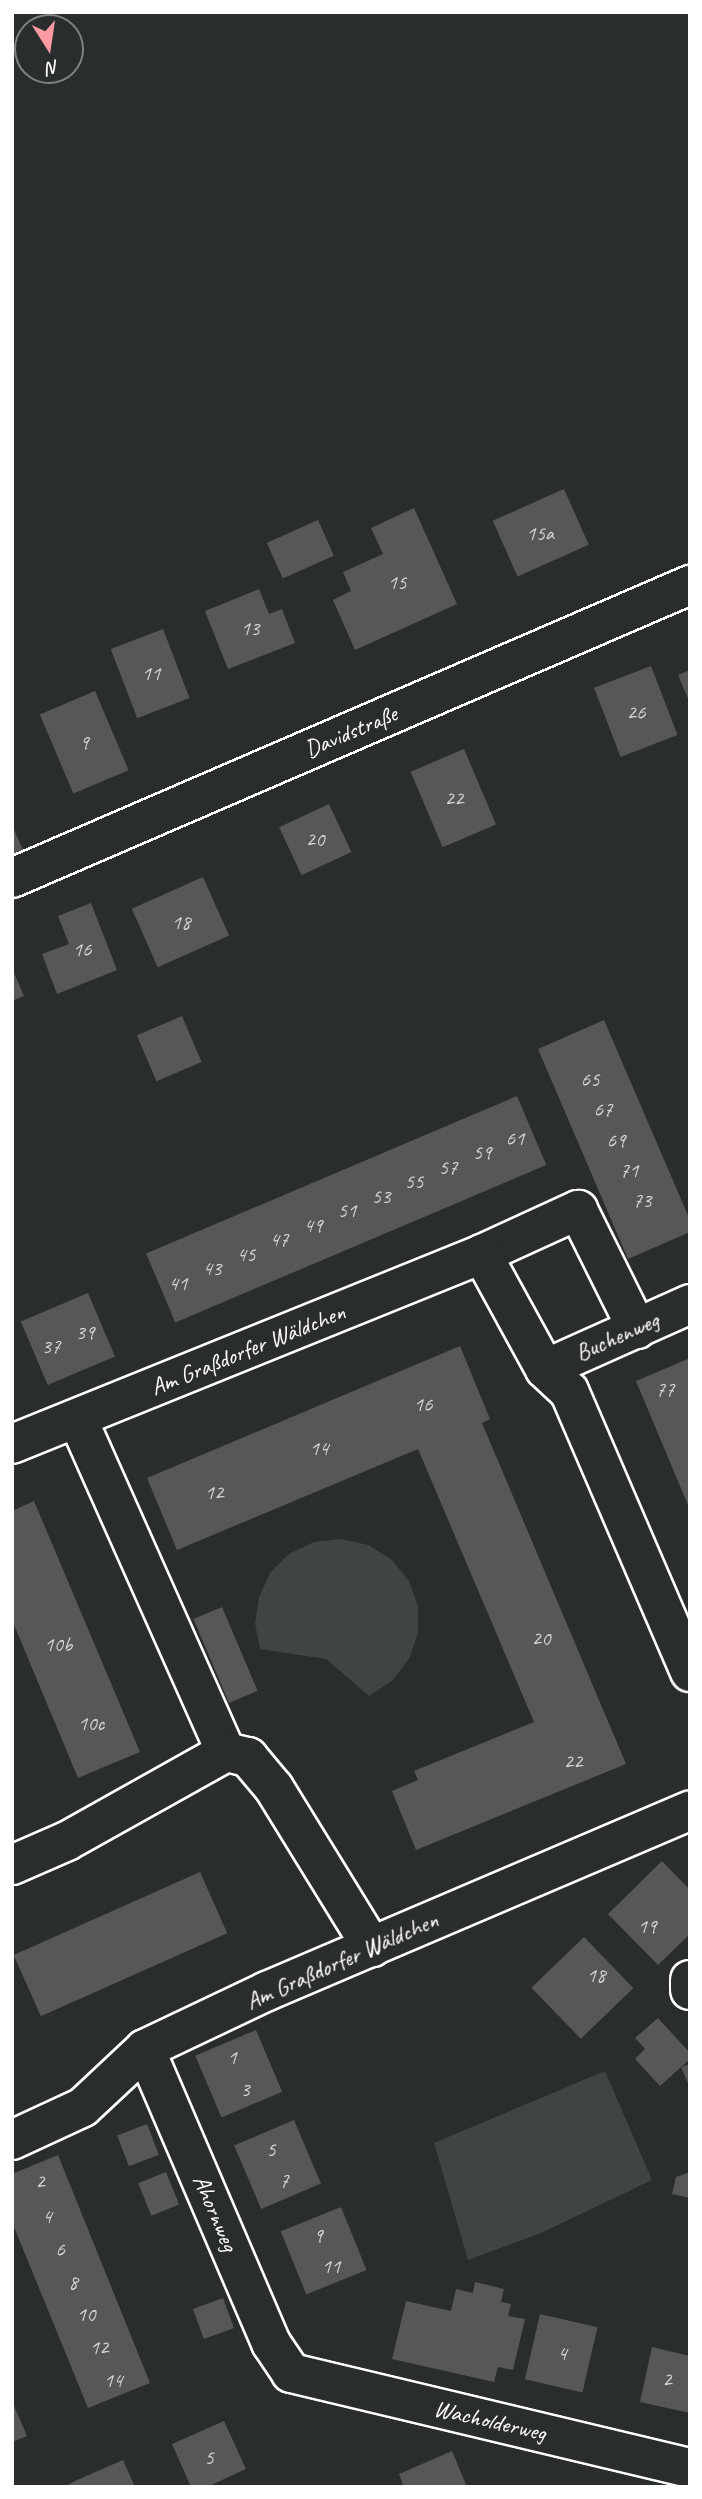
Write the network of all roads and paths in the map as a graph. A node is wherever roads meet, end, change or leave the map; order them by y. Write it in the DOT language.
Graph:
graph roads {
  1 [pos="690,585"];
  2 [pos="12,878"];
  3 [pos="482,1254"];
  4 [pos="690,1304"];
  5 [pos="636,1329"];
  6 [pos="545,1369"];
  7 [pos="78,1420"];
  8 [pos="12,1444"];
  9 [pos="690,1671"];
  10 [pos="226,1752"];
  11 [pos="690,1811"];
  12 [pos="12,1865"];
  13 [pos="372,1947"];
  14 [pos="690,1980"];
  15 [pos="690,1990"];
  16 [pos="145,2049"];
  17 [pos="12,2140"];
  18 [pos="291,2373"];
  19 [pos="690,2468"];
  1 -- 2 [label="street, Davidstraße"];
  3 -- 5 [label="street, Am Graßdorfer Wäldchen"];
  3 -- 6 [label="street"];
  3 -- 7 [label="street, Am Graßdorfer Wäldchen"];
  4 -- 5 [label="street, Buchenweg"];
  5 -- 6 [label="street, Buchenweg"];
  6 -- 9 [label="street"];
  7 -- 8 [label="street, Am Graßdorfer Wäldchen"];
  7 -- 10 [label="street"];
  10 -- 12 [label="street"];
  10 -- 13 [label="street"];
  11 -- 13 [label="street, Am Graßdorfer Wäldchen"];
  13 -- 16 [label="street, Am Graßdorfer Wäldchen"];
  14 -- 15 [label="street"];
  16 -- 17 [label="street, Am Graßdorfer Wäldchen"];
  16 -- 18 [label="street, Ahornweg"];
  18 -- 19 [label="street, Wacholderweg"];
}
